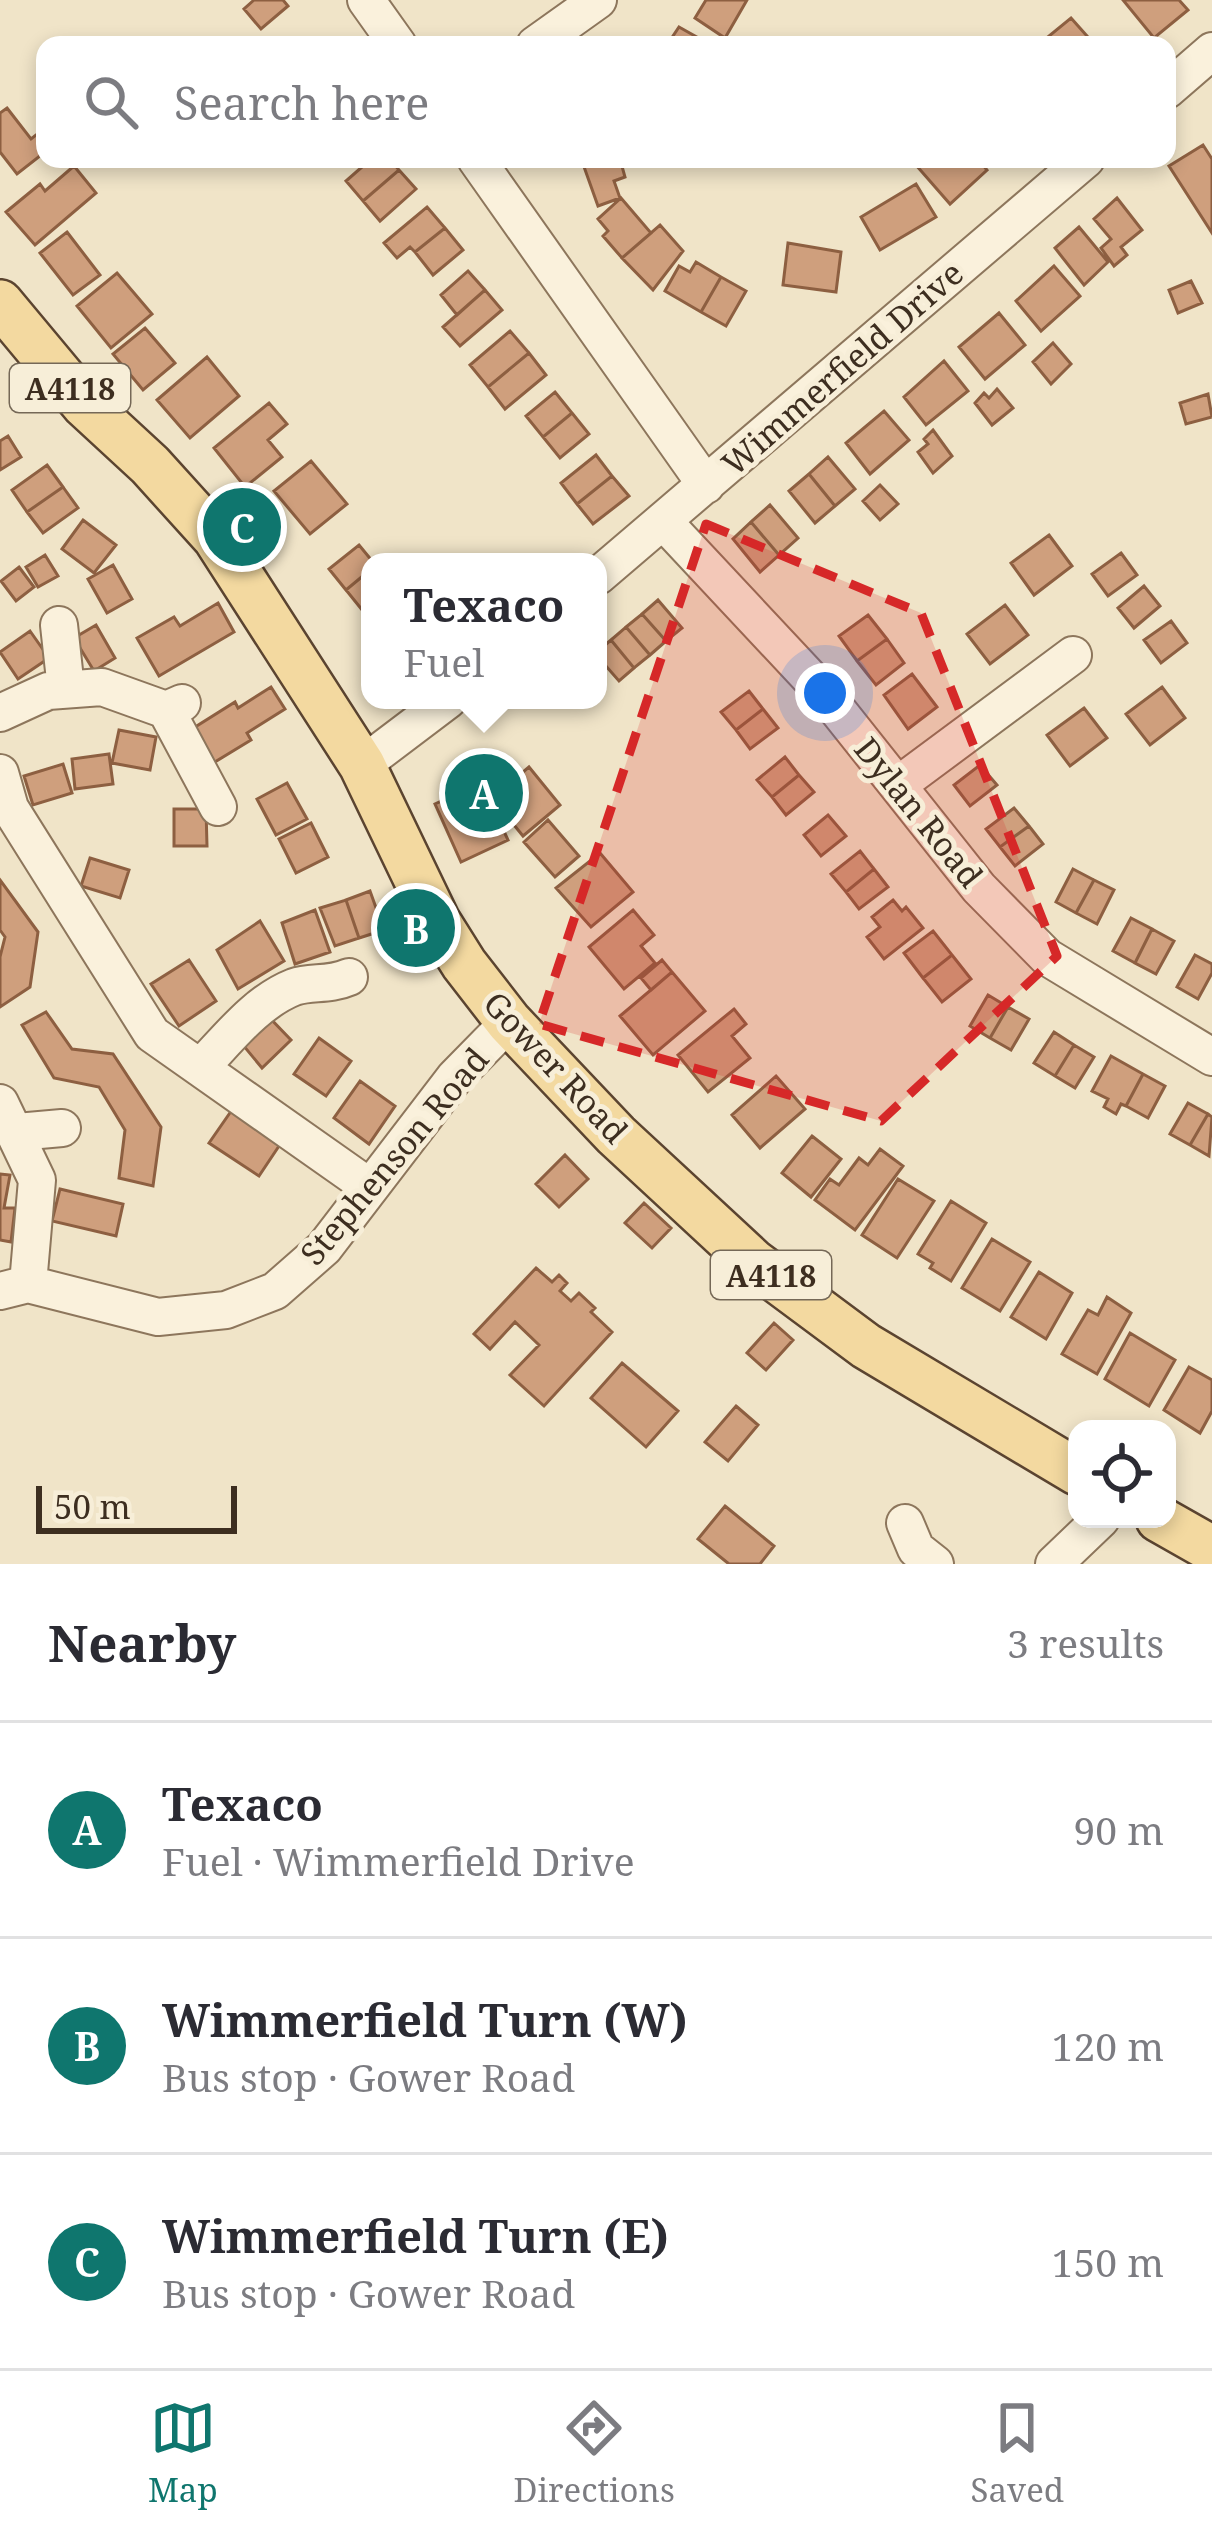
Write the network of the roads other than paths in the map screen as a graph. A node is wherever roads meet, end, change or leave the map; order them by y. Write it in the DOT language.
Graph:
graph roads {
  1 [pos="366,0"];
  2 [pos="598,0"];
  3 [pos="392,36"];
  4 [pos="548,36"];
  5 [pos="482,168"];
  6 [pos="1076,168"];
  7 [pos="0,303"];
  8 [pos="706,485"];
  9 [pos="664,522"];
  10 [pos="607,569"];
  11 [pos="59,626"];
  12 [pos="1073,654"];
  13 [pos="66,689"];
  14 [pos="436,709"];
  15 [pos="0,713"];
  16 [pos="362,764"];
  17 [pos="0,773"];
  18 [pos="898,785"];
  19 [pos="218,807"];
  20 [pos="349,977"];
  21 [pos="509,1022"];
  22 [pos="1212,1057"];
  23 [pos="201,1067"];
  24 [pos="8,1117"];
  25 [pos="62,1128"];
  26 [pos="368,1186"];
  27 [pos="14,1287"];
  28 [pos="1068,1467"];
  29 [pos="905,1523"];
  30 [pos="1092,1528"];
  31 [pos="1175,1528"];
  32 [pos="1212,1549"];
  33 [pos="935,1564"];
  34 [pos="1054,1564"];
  1 -- 3 [label="street"];
  2 -- 4 [label="street"];
  5 -- 8 [label="street"];
  6 -- 8 [label="street, Wimmerfield Drive"];
  7 -- 16 [label="main road, Gower Road / A4118"];
  8 -- 9 [label="street, Wimmerfield Drive"];
  9 -- 10 [label="street, Wimmerfield Drive"];
  9 -- 18 [label="street, Dylan Road"];
  11 -- 13 [label="street"];
  12 -- 18 [label="street"];
  13 -- 15 [label="street"];
  13 -- 19 [label="street"];
  14 -- 16 [label="street"];
  16 -- 21 [label="main road, Gower Road / A4118"];
  17 -- 23 [label="street"];
  18 -- 22 [label="street, Dylan Road"];
  20 -- 23 [label="street"];
  21 -- 26 [label="street, Stephenson Road"];
  21 -- 28 [label="main road, Gower Road / A4118"];
  23 -- 26 [label="street"];
  24 -- 25 [label="street"];
  24 -- 27 [label="street"];
  26 -- 27 [label="street, Stephenson Road"];
  29 -- 33 [label="street"];
  30 -- 34 [label="street"];
  31 -- 32 [label="main road"];
}
